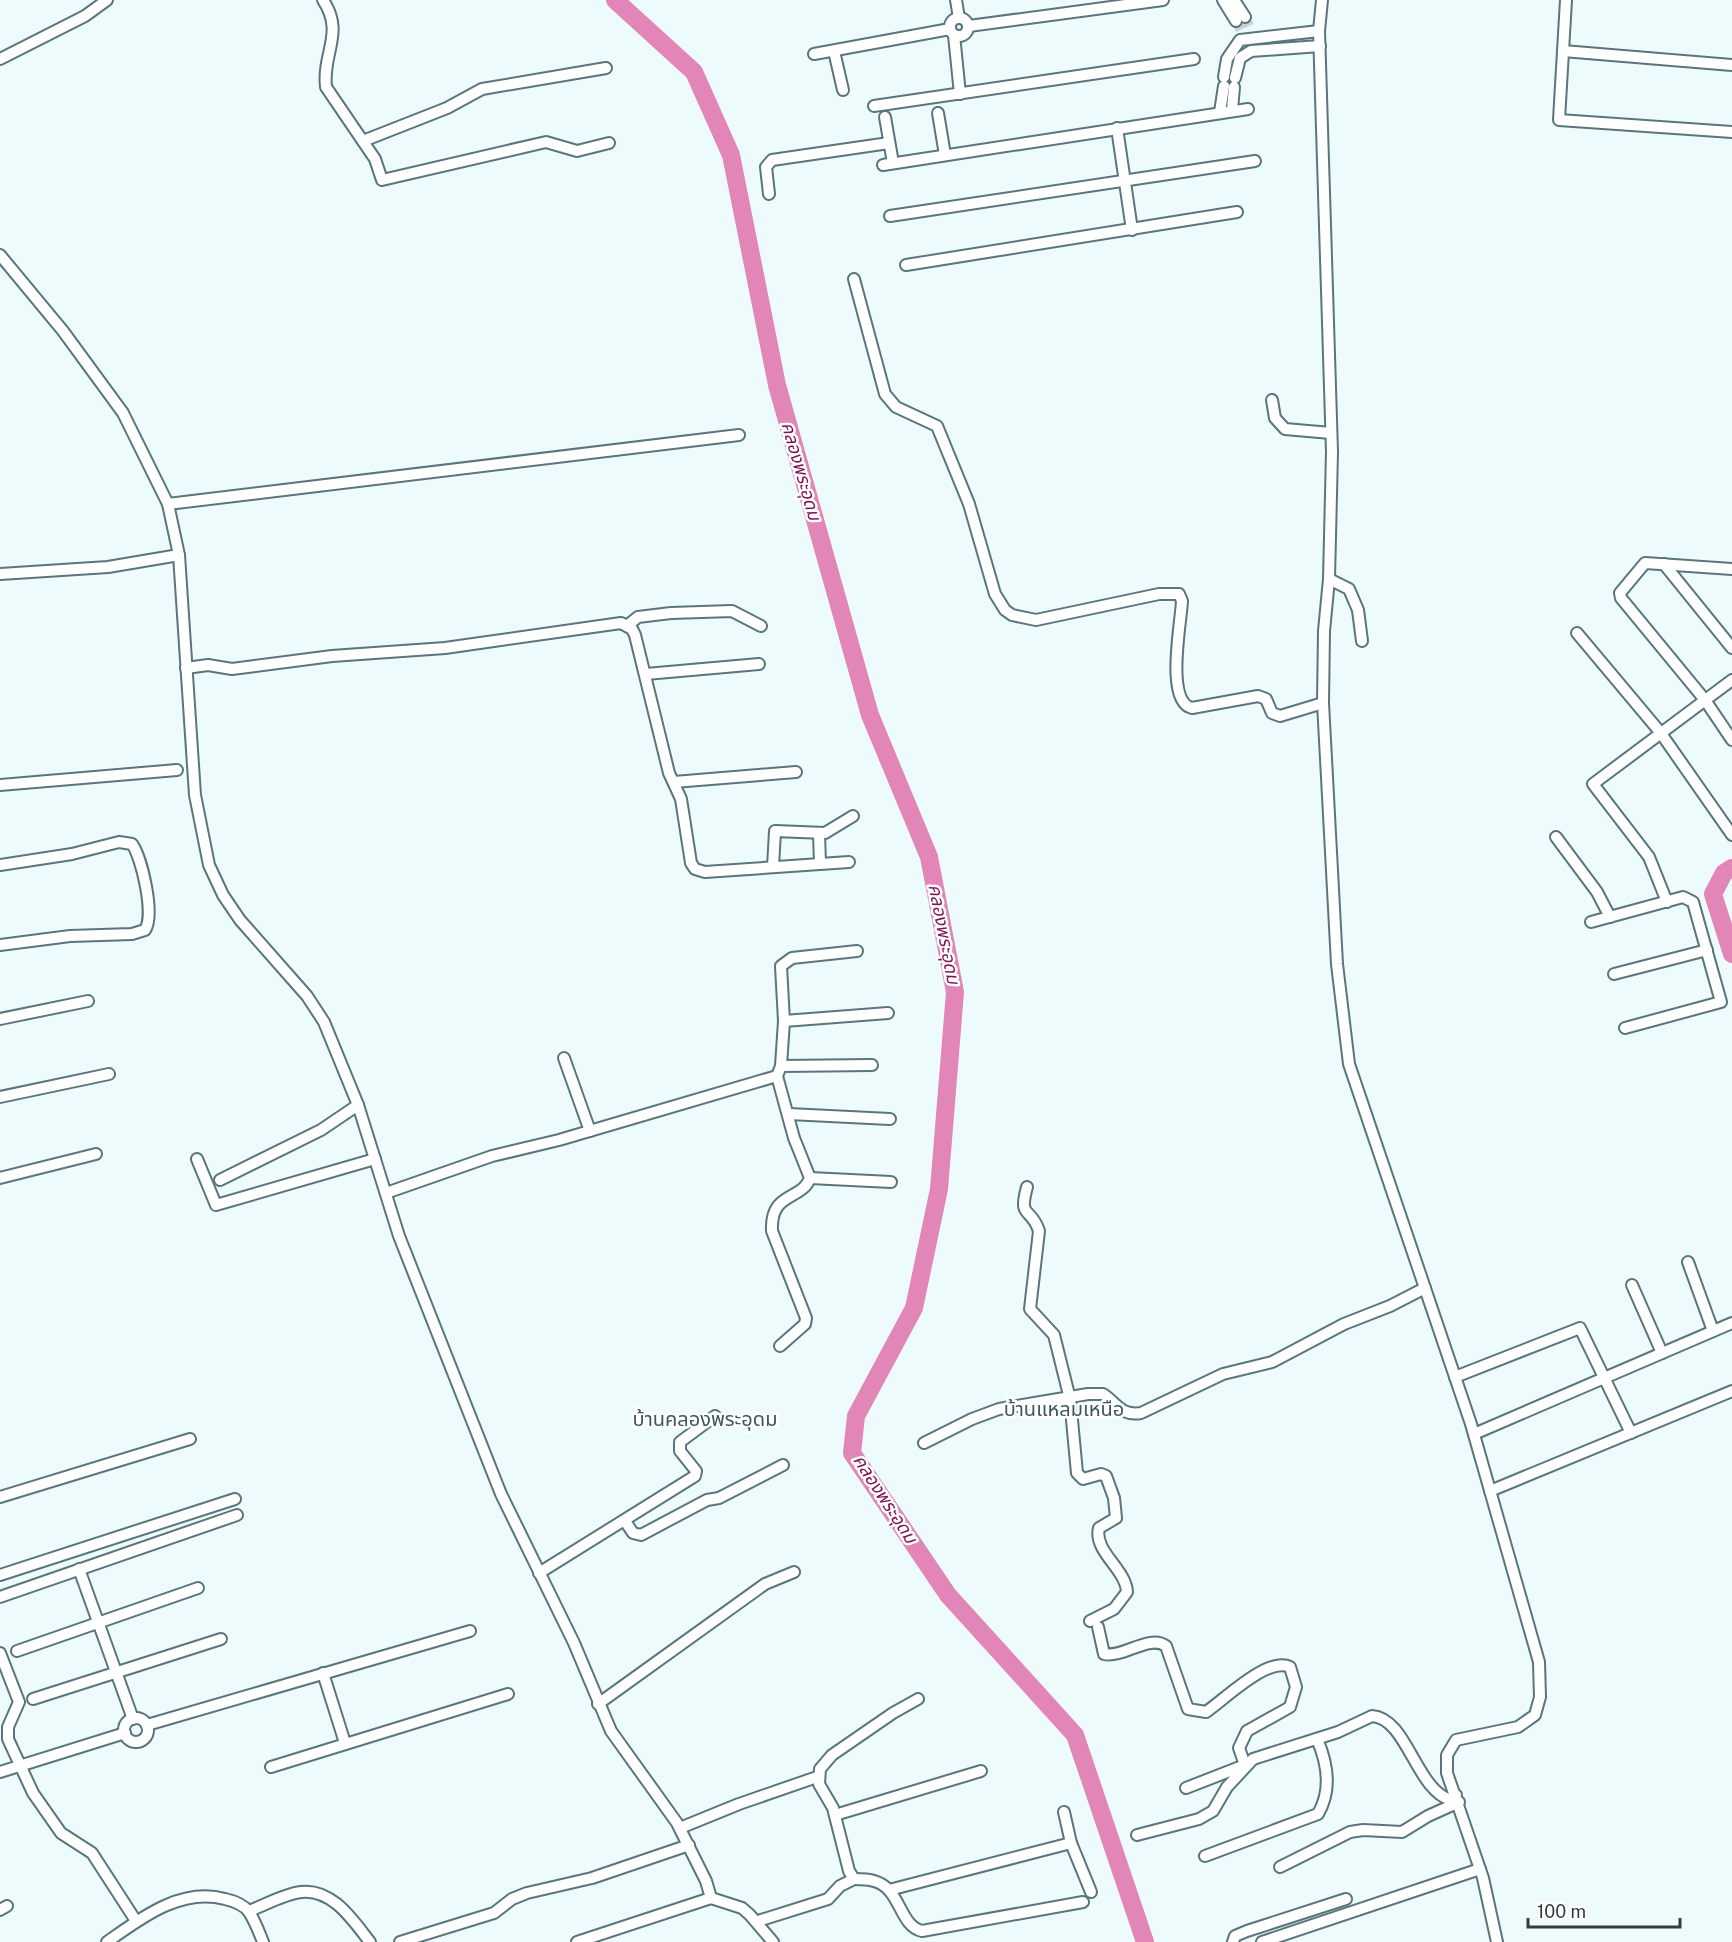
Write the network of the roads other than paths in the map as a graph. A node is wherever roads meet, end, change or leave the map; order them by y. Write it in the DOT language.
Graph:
graph roads {
  1 [pos="107,0"];
  2 [pos="323,0"];
  3 [pos="956,0"];
  4 [pos="1163,0"];
  5 [pos="1322,0"];
  6 [pos="1566,0"];
  7 [pos="1229,2"];
  8 [pos="959,18"];
  9 [pos="1240,19"];
  10 [pos="969,26"];
  11 [pos="1319,31"];
  12 [pos="952,32"];
  13 [pos="1248,34"];
  14 [pos="1320,46"];
  15 [pos="834,51"];
  16 [pos="1255,51"];
  17 [pos="1563,51"];
  18 [pos="814,54"];
  19 [pos="1194,58"];
  20 [pos="0,59"];
  21 [pos="1732,65"];
  22 [pos="606,68"];
  23 [pos="1229,82"];
  24 [pos="843,90"];
  25 [pos="960,94"];
  26 [pos="874,106"];
  27 [pos="1248,109"];
  28 [pos="1226,111"];
  29 [pos="938,113"];
  30 [pos="885,117"];
  31 [pos="1117,128"];
  32 [pos="1732,132"];
  33 [pos="363,141"];
  34 [pos="609,143"];
  35 [pos="889,143"];
  36 [pos="945,155"];
  37 [pos="1255,161"];
  38 [pos="1125,181"];
  39 [pos="769,194"];
  40 [pos="1237,213"];
  41 [pos="890,216"];
  42 [pos="1132,230"];
  43 [pos="0,255"];
  44 [pos="906,265"];
  45 [pos="854,279"];
  46 [pos="1272,400"];
  47 [pos="1331,433"];
  48 [pos="739,435"];
  49 [pos="168,504"];
  50 [pos="179,555"];
  51 [pos="1664,564"];
  52 [pos="1732,569"];
  53 [pos="0,574"];
  54 [pos="1329,579"];
  55 [pos="628,625"];
  56 [pos="761,626"];
  57 [pos="1577,633"];
  58 [pos="1362,641"];
  59 [pos="1732,648"];
  60 [pos="759,664"];
  61 [pos="186,668"];
  62 [pos="646,674"];
  63 [pos="1732,680"];
  64 [pos="1705,700"];
  65 [pos="1323,703"];
  66 [pos="1660,732"];
  67 [pos="1732,740"];
  68 [pos="177,770"];
  69 [pos="796,772"];
  70 [pos="674,782"];
  71 [pos="0,785"];
  72 [pos="853,816"];
  73 [pos="819,834"];
  74 [pos="1732,835"];
  75 [pos="1556,837"];
  76 [pos="849,862"];
  77 [pos="820,863"];
  78 [pos="0,865"];
  79 [pos="773,867"];
  80 [pos="1667,902"];
  81 [pos="1610,917"];
  82 [pos="1591,922"];
  83 [pos="0,945"];
  84 [pos="1707,950"];
  85 [pos="857,951"];
  86 [pos="1614,974"];
  87 [pos="88,1001"];
  88 [pos="888,1013"];
  89 [pos="0,1019"];
  90 [pos="784,1021"];
  91 [pos="1625,1028"];
  92 [pos="564,1058"];
  93 [pos="872,1065"];
  94 [pos="779,1071"];
  95 [pos="109,1074"];
  96 [pos="0,1097"];
  97 [pos="358,1105"];
  98 [pos="789,1114"];
  99 [pos="890,1119"];
  100 [pos="590,1131"];
  101 [pos="96,1154"];
  102 [pos="197,1159"];
  103 [pos="375,1159"];
  104 [pos="0,1178"];
  105 [pos="810,1178"];
  106 [pos="220,1180"];
  107 [pos="891,1182"];
  108 [pos="1028,1186"];
  109 [pos="386,1193"];
  110 [pos="1688,1262"];
  111 [pos="1632,1285"];
  112 [pos="1425,1288"];
  113 [pos="1732,1323"];
  114 [pos="1713,1331"];
  115 [pos="780,1346"];
  116 [pos="1662,1353"];
  117 [pos="1455,1377"];
  118 [pos="1605,1378"];
  119 [pos="1732,1391"];
  120 [pos="1070,1399"];
  121 [pos="715,1416"];
  122 [pos="1631,1433"];
  123 [pos="1474,1434"];
  124 [pos="190,1439"];
  125 [pos="924,1443"];
  126 [pos="783,1465"];
  127 [pos="1490,1491"];
  128 [pos="2,1492"];
  129 [pos="235,1499"];
  130 [pos="237,1515"];
  131 [pos="625,1521"];
  132 [pos="79,1569"];
  133 [pos="794,1572"];
  134 [pos="539,1573"];
  135 [pos="0,1575"];
  136 [pos="198,1588"];
  137 [pos="0,1596"];
  138 [pos="99,1623"];
  139 [pos="470,1631"];
  140 [pos="221,1639"];
  141 [pos="16,1651"];
  142 [pos="0,1653"];
  143 [pos="117,1672"];
  144 [pos="322,1673"];
  145 [pos="508,1694"];
  146 [pos="33,1699"];
  147 [pos="918,1699"];
  148 [pos="598,1704"];
  149 [pos="133,1719"];
  150 [pos="147,1725"];
  151 [pos="125,1733"];
  152 [pos="1317,1739"];
  153 [pos="345,1743"];
  154 [pos="1245,1765"];
  155 [pos="19,1766"];
  156 [pos="271,1767"];
  157 [pos="981,1771"];
  158 [pos="0,1772"];
  159 [pos="817,1778"];
  160 [pos="1186,1788"];
  161 [pos="1457,1799"];
  162 [pos="1064,1812"];
  163 [pos="835,1815"];
  164 [pos="680,1828"];
  165 [pos="1137,1835"];
  166 [pos="1071,1843"];
  167 [pos="688,1845"];
  168 [pos="1205,1856"];
  169 [pos="1280,1867"];
  170 [pos="1480,1869"];
  171 [pos="854,1879"];
  172 [pos="889,1890"];
  173 [pos="1091,1892"];
  174 [pos="711,1898"];
  175 [pos="1346,1899"];
  176 [pos="1083,1902"];
  177 [pos="249,1911"];
  178 [pos="136,1921"];
  179 [pos="758,1921"];
  180 [pos="107,1942"];
  181 [pos="263,1942"];
  182 [pos="370,1942"];
  183 [pos="400,1942"];
  184 [pos="577,1942"];
  185 [pos="773,1942"];
  186 [pos="1233,1942"];
  187 [pos="1262,1942"];
  188 [pos="1497,1942"];
  1 -- 20 [label="street"];
  2 -- 33 [label="street"];
  3 -- 8 [label="street"];
  4 -- 10 [label="street"];
  5 -- 11 [label="street"];
  6 -- 17 [label="street"];
  7 -- 9 [label="street"];
  8 -- 10 [label="street"];
  8 -- 12 [label="street"];
  10 -- 12 [label="street"];
  11 -- 13 [label="street"];
  11 -- 14 [label="street"];
  12 -- 15 [label="street"];
  12 -- 25 [label="street"];
  13 -- 16 [label="street"];
  13 -- 23 [label="street"];
  14 -- 16 [label="street"];
  14 -- 47 [label="street"];
  15 -- 18 [label="street"];
  15 -- 24 [label="street"];
  16 -- 23 [label="street"];
  17 -- 21 [label="street"];
  17 -- 32 [label="street"];
  19 -- 25 [label="street"];
  22 -- 33 [label="street"];
  23 -- 28 [label="street"];
  25 -- 26 [label="street"];
  27 -- 28 [label="street"];
  28 -- 31 [label="street"];
  29 -- 36 [label="street"];
  30 -- 35 [label="street"];
  31 -- 36 [label="street"];
  31 -- 38 [label="street"];
  33 -- 34 [label="street"];
  35 -- 36 [label="street"];
  35 -- 39 [label="street"];
  37 -- 38 [label="street"];
  38 -- 41 [label="street"];
  38 -- 42 [label="street"];
  40 -- 42 [label="street"];
  42 -- 44 [label="street"];
  43 -- 49 [label="street"];
  45 -- 65 [label="street"];
  46 -- 47 [label="street"];
  47 -- 54 [label="street"];
  48 -- 49 [label="street"];
  49 -- 50 [label="street"];
  50 -- 53 [label="street"];
  50 -- 61 [label="street"];
  51 -- 52 [label="street"];
  51 -- 59 [label="street"];
  51 -- 64 [label="street"];
  54 -- 58 [label="street"];
  54 -- 65 [label="street"];
  55 -- 56 [label="street"];
  55 -- 61 [label="street"];
  55 -- 62 [label="street"];
  57 -- 66 [label="street"];
  60 -- 62 [label="street"];
  61 -- 97 [label="street"];
  62 -- 70 [label="street"];
  63 -- 64 [label="street"];
  64 -- 66 [label="street"];
  64 -- 67 [label="street"];
  65 -- 112 [label="street"];
  66 -- 74 [label="street"];
  66 -- 80 [label="street"];
  68 -- 71 [label="street"];
  69 -- 70 [label="street"];
  70 -- 79 [label="street"];
  72 -- 73 [label="street"];
  73 -- 77 [label="street"];
  73 -- 79 [label="street"];
  75 -- 81 [label="street"];
  76 -- 77 [label="street"];
  77 -- 79 [label="street"];
  78 -- 83 [label="street"];
  80 -- 81 [label="street"];
  80 -- 84 [label="street"];
  81 -- 82 [label="street"];
  84 -- 86 [label="street"];
  84 -- 91 [label="street"];
  85 -- 90 [label="street"];
  87 -- 89 [label="street"];
  88 -- 90 [label="street"];
  90 -- 94 [label="street"];
  92 -- 100 [label="street"];
  93 -- 94 [label="street"];
  94 -- 98 [label="street"];
  94 -- 100 [label="street"];
  95 -- 96 [label="street"];
  97 -- 103 [label="street"];
  97 -- 106 [label="street"];
  98 -- 99 [label="street"];
  98 -- 105 [label="street"];
  100 -- 109 [label="street"];
  101 -- 104 [label="street"];
  102 -- 103 [label="street"];
  103 -- 109 [label="street"];
  105 -- 107 [label="street"];
  105 -- 115 [label="street"];
  108 -- 120 [label="street"];
  109 -- 134 [label="street"];
  110 -- 114 [label="street"];
  111 -- 116 [label="street"];
  112 -- 117 [label="street"];
  112 -- 120 [label="street"];
  113 -- 114 [label="street"];
  114 -- 116 [label="street"];
  116 -- 118 [label="street"];
  117 -- 118 [label="street"];
  117 -- 123 [label="street"];
  118 -- 122 [label="street"];
  118 -- 123 [label="street"];
  119 -- 122 [label="street"];
  120 -- 125 [label="street"];
  120 -- 154 [label="street"];
  121 -- 131 [label="street"];
  122 -- 127 [label="street"];
  123 -- 127 [label="street"];
  124 -- 128 [label="street"];
  126 -- 131 [label="street"];
  127 -- 161 [label="street"];
  129 -- 135 [label="street"];
  130 -- 132 [label="street"];
  131 -- 134 [label="street"];
  132 -- 137 [label="street"];
  132 -- 138 [label="street"];
  133 -- 148 [label="street"];
  134 -- 148 [label="street"];
  136 -- 138 [label="street"];
  138 -- 141 [label="street"];
  138 -- 143 [label="street"];
  139 -- 144 [label="street"];
  140 -- 143 [label="street"];
  142 -- 155 [label="street"];
  143 -- 146 [label="street"];
  143 -- 149 [label="street"];
  144 -- 150 [label="street"];
  144 -- 153 [label="street"];
  145 -- 153 [label="street"];
  147 -- 159 [label="street"];
  148 -- 164 [label="street"];
  149 -- 150 [label="street"];
  149 -- 151 [label="street"];
  150 -- 151 [label="street"];
  151 -- 155 [label="street"];
  152 -- 154 [label="street"];
  152 -- 161 [label="street"];
  152 -- 168 [label="street"];
  153 -- 156 [label="street"];
  154 -- 160 [label="street"];
  154 -- 165 [label="street"];
  155 -- 158 [label="street"];
  155 -- 178 [label="street"];
  157 -- 163 [label="street"];
  159 -- 163 [label="street"];
  159 -- 164 [label="street"];
  161 -- 169 [label="street"];
  161 -- 170 [label="street"];
  162 -- 166 [label="street"];
  163 -- 171 [label="street"];
  164 -- 167 [label="street"];
  166 -- 172 [label="street"];
  166 -- 173 [label="street"];
  167 -- 174 [label="street"];
  167 -- 183 [label="street"];
  170 -- 187 [label="street"];
  170 -- 188 [label="street"];
  171 -- 172 [label="street"];
  171 -- 179 [label="street"];
  172 -- 176 [label="street"];
  174 -- 179 [label="street"];
  174 -- 184 [label="street"];
  175 -- 186 [label="street"];
  177 -- 178 [label="street"];
  177 -- 181 [label="street"];
  177 -- 182 [label="street"];
  178 -- 180 [label="street"];
  179 -- 185 [label="street"];
}
